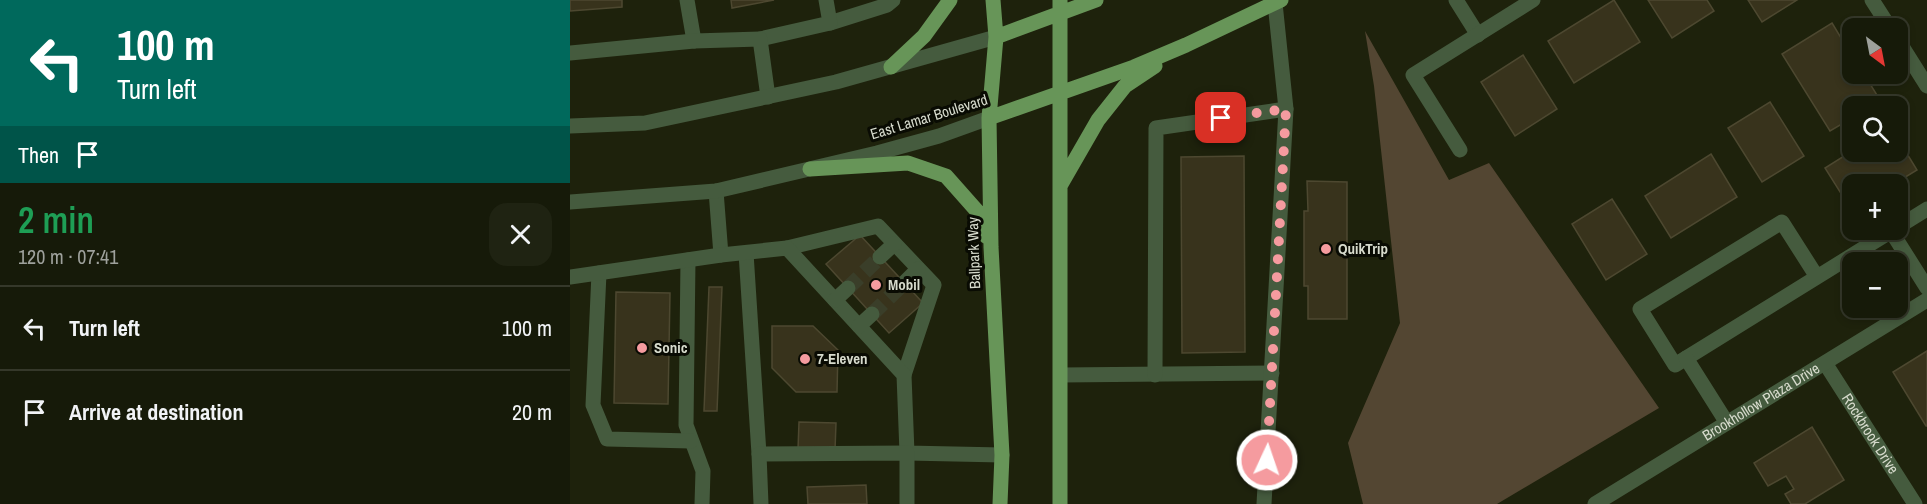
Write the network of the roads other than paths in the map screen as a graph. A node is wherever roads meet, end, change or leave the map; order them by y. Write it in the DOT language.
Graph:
graph roads {
  1 [pos="687,0"];
  2 [pos="826,0"];
  3 [pos="893,0"];
  4 [pos="950,0"];
  5 [pos="993,0"];
  6 [pos="1096,0"];
  7 [pos="1456,0"];
  8 [pos="1533,0"];
  9 [pos="1872,0"];
  10 [pos="1278,2"];
  11 [pos="1060,7"];
  12 [pos="1884,18"];
  13 [pos="830,23"];
  14 [pos="1478,35"];
  15 [pos="996,37"];
  16 [pos="760,39"];
  17 [pos="694,41"];
  18 [pos="1186,45"];
  19 [pos="570,53"];
  20 [pos="1908,56"];
  21 [pos="891,67"];
  22 [pos="1927,86"];
  23 [pos="1060,93"];
  24 [pos="768,97"];
  25 [pos="1286,109"];
  26 [pos="989,118"];
  27 [pos="570,126"];
  28 [pos="1460,150"];
  29 [pos="810,169"];
  30 [pos="1060,186"];
  31 [pos="716,191"];
  32 [pos="570,202"];
  33 [pos="1924,216"];
  34 [pos="1908,223"];
  35 [pos="1877,240"];
  36 [pos="1900,240"];
  37 [pos="894,244"];
  38 [pos="991,247"];
  39 [pos="787,248"];
  40 [pos="746,253"];
  41 [pos="721,255"];
  42 [pos="880,257"];
  43 [pos="688,260"];
  44 [pos="918,269"];
  45 [pos="600,273"];
  46 [pos="570,277"];
  47 [pos="1817,278"];
  48 [pos="904,283"];
  49 [pos="848,288"];
  50 [pos="1927,288"];
  51 [pos="835,300"];
  52 [pos="1927,300"];
  53 [pos="872,314"];
  54 [pos="859,326"];
  55 [pos="1686,358"];
  56 [pos="1825,363"];
  57 [pos="1272,374"];
  58 [pos="904,375"];
  59 [pos="1061,375"];
  60 [pos="1155,375"];
  61 [pos="1727,423"];
  62 [pos="692,441"];
  63 [pos="907,453"];
  64 [pos="759,454"];
  65 [pos="1002,455"];
  66 [pos="702,504"];
  67 [pos="761,504"];
  68 [pos="907,504"];
  69 [pos="1000,504"];
  70 [pos="1060,504"];
  71 [pos="1264,504"];
  72 [pos="1595,504"];
  73 [pos="1915,504"];
  1 -- 17 [label="street"];
  2 -- 13 [label="street"];
  3 -- 13 [label="street"];
  4 -- 21 [label="main road"];
  5 -- 15 [label="main road, Ballpark Way"];
  6 -- 11 [label="main road"];
  7 -- 14 [label="street"];
  8 -- 14 [label="street"];
  9 -- 12 [label="street"];
  10 -- 18 [label="main road, East Lamar Boulevard"];
  10 -- 25 [label="street"];
  11 -- 15 [label="main road"];
  11 -- 23 [label="main road"];
  13 -- 16 [label="street"];
  14 -- 28 [label="street"];
  15 -- 21 [label="street"];
  15 -- 26 [label="main road, Ballpark Way"];
  16 -- 17 [label="street"];
  16 -- 24 [label="street"];
  17 -- 19 [label="street"];
  18 -- 23 [label="main road, East Lamar Boulevard"];
  18 -- 30 [label="main road"];
  20 -- 22 [label="street"];
  21 -- 24 [label="street"];
  23 -- 26 [label="main road, East Lamar Boulevard"];
  23 -- 30 [label="main road"];
  24 -- 27 [label="street"];
  25 -- 57 [label="street"];
  25 -- 60 [label="street"];
  26 -- 29 [label="street, East Lamar Boulevard"];
  26 -- 38 [label="main road, Ballpark Way"];
  29 -- 31 [label="street, East Lamar Boulevard"];
  29 -- 38 [label="main road"];
  30 -- 59 [label="main road"];
  31 -- 32 [label="street, East Lamar Boulevard"];
  31 -- 41 [label="street"];
  33 -- 34 [label="street"];
  35 -- 47 [label="street"];
  36 -- 50 [label="street"];
  37 -- 39 [label="street"];
  37 -- 42 [label="street"];
  37 -- 44 [label="street"];
  38 -- 65 [label="main road, Ballpark Way"];
  39 -- 40 [label="street"];
  39 -- 51 [label="street"];
  40 -- 41 [label="street"];
  40 -- 64 [label="street"];
  41 -- 43 [label="street"];
  43 -- 45 [label="street"];
  43 -- 62 [label="street"];
  44 -- 48 [label="street"];
  44 -- 58 [label="street"];
  45 -- 46 [label="street"];
  45 -- 62 [label="street"];
  47 -- 55 [label="street"];
  47 -- 55 [label="street"];
  49 -- 51 [label="street"];
  51 -- 54 [label="street"];
  52 -- 56 [label="street, Brookhollow Plaza Drive"];
  53 -- 54 [label="street"];
  54 -- 58 [label="street"];
  55 -- 61 [label="street"];
  56 -- 61 [label="street, Brookhollow Plaza Drive"];
  56 -- 73 [label="street, Rockbrook Drive"];
  57 -- 60 [label="street"];
  57 -- 71 [label="street"];
  58 -- 63 [label="street"];
  59 -- 60 [label="street"];
  59 -- 70 [label="main road"];
  61 -- 72 [label="street, Brookhollow Plaza Drive"];
  62 -- 66 [label="street"];
  63 -- 64 [label="street"];
  63 -- 65 [label="street"];
  63 -- 68 [label="street"];
  64 -- 67 [label="street"];
  65 -- 69 [label="main road, Ballpark Way"];
}
